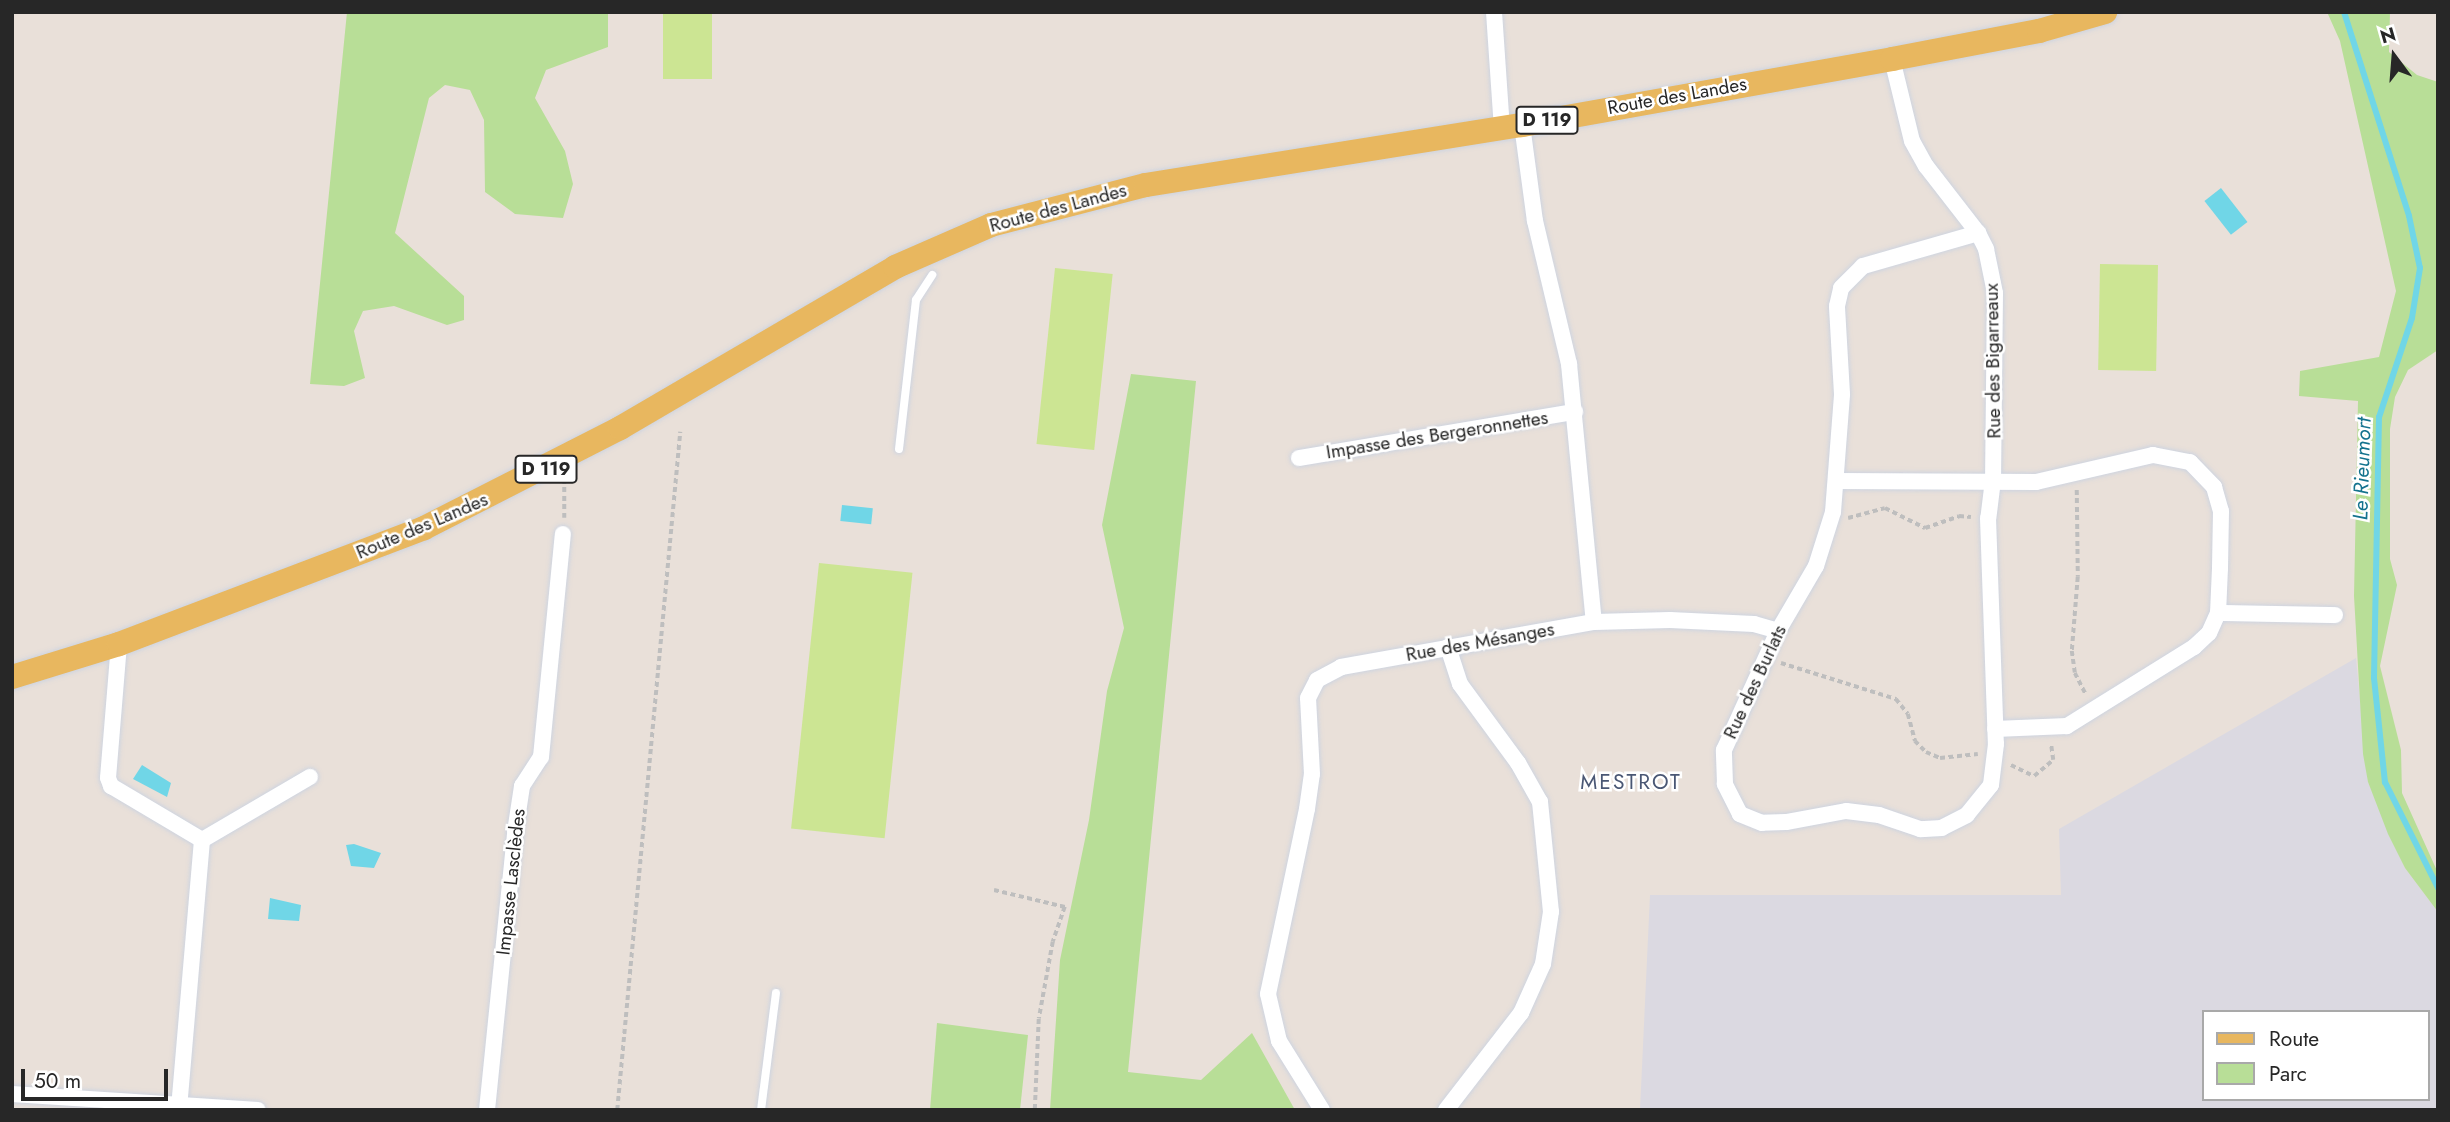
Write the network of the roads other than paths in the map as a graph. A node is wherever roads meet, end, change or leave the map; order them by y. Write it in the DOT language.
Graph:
graph roads {
  1 [pos="1494,12"];
  2 [pos="2105,12"];
  3 [pos="1892,59"];
  4 [pos="1512,126"];
  5 [pos="1978,233"];
  6 [pos="932,275"];
  7 [pos="1575,412"];
  8 [pos="899,449"];
  9 [pos="1299,458"];
  10 [pos="1993,480"];
  11 [pos="1836,481"];
  12 [pos="563,534"];
  13 [pos="2218,613"];
  14 [pos="2335,615"];
  15 [pos="1594,622"];
  16 [pos="1778,631"];
  17 [pos="119,644"];
  18 [pos="1448,647"];
  19 [pos="12,677"];
  20 [pos="1995,729"];
  21 [pos="310,776"];
  22 [pos="202,840"];
  23 [pos="776,993"];
  24 [pos="12,1094"];
  25 [pos="181,1107"];
  26 [pos="257,1110"];
  27 [pos="487,1110"];
  28 [pos="761,1110"];
  29 [pos="1322,1110"];
  30 [pos="1446,1110"];
  1 -- 4 [label="street"];
  2 -- 3 [label="main road, Route des Landes / D 119"];
  3 -- 4 [label="main road, Route des Landes / D 119"];
  3 -- 5 [label="street, Rue des Bigarreaux"];
  4 -- 7 [label="street"];
  4 -- 17 [label="main road, Route des Landes / D 119"];
  5 -- 10 [label="street, Rue des Bigarreaux"];
  5 -- 11 [label="street, Rue des Burlats"];
  6 -- 8 [label="lane"];
  7 -- 9 [label="street, Impasse des Bergeronnettes"];
  7 -- 15 [label="street"];
  10 -- 11 [label="street"];
  10 -- 13 [label="street"];
  10 -- 20 [label="street, Rue des Burlats"];
  11 -- 16 [label="street, Rue des Burlats"];
  12 -- 27 [label="street, Impasse Lasclèdes"];
  13 -- 14 [label="street"];
  13 -- 20 [label="street"];
  15 -- 16 [label="street, Rue des Mésanges"];
  15 -- 18 [label="street, Rue des Mésanges"];
  16 -- 20 [label="street, Rue des Burlats"];
  17 -- 19 [label="main road, Route des Landes / D 119"];
  17 -- 22 [label="street"];
  18 -- 29 [label="street, Rue des Mésanges"];
  18 -- 30 [label="street"];
  21 -- 22 [label="street"];
  22 -- 25 [label="street"];
  23 -- 28 [label="lane"];
  24 -- 25 [label="street"];
  25 -- 26 [label="street"];
}
